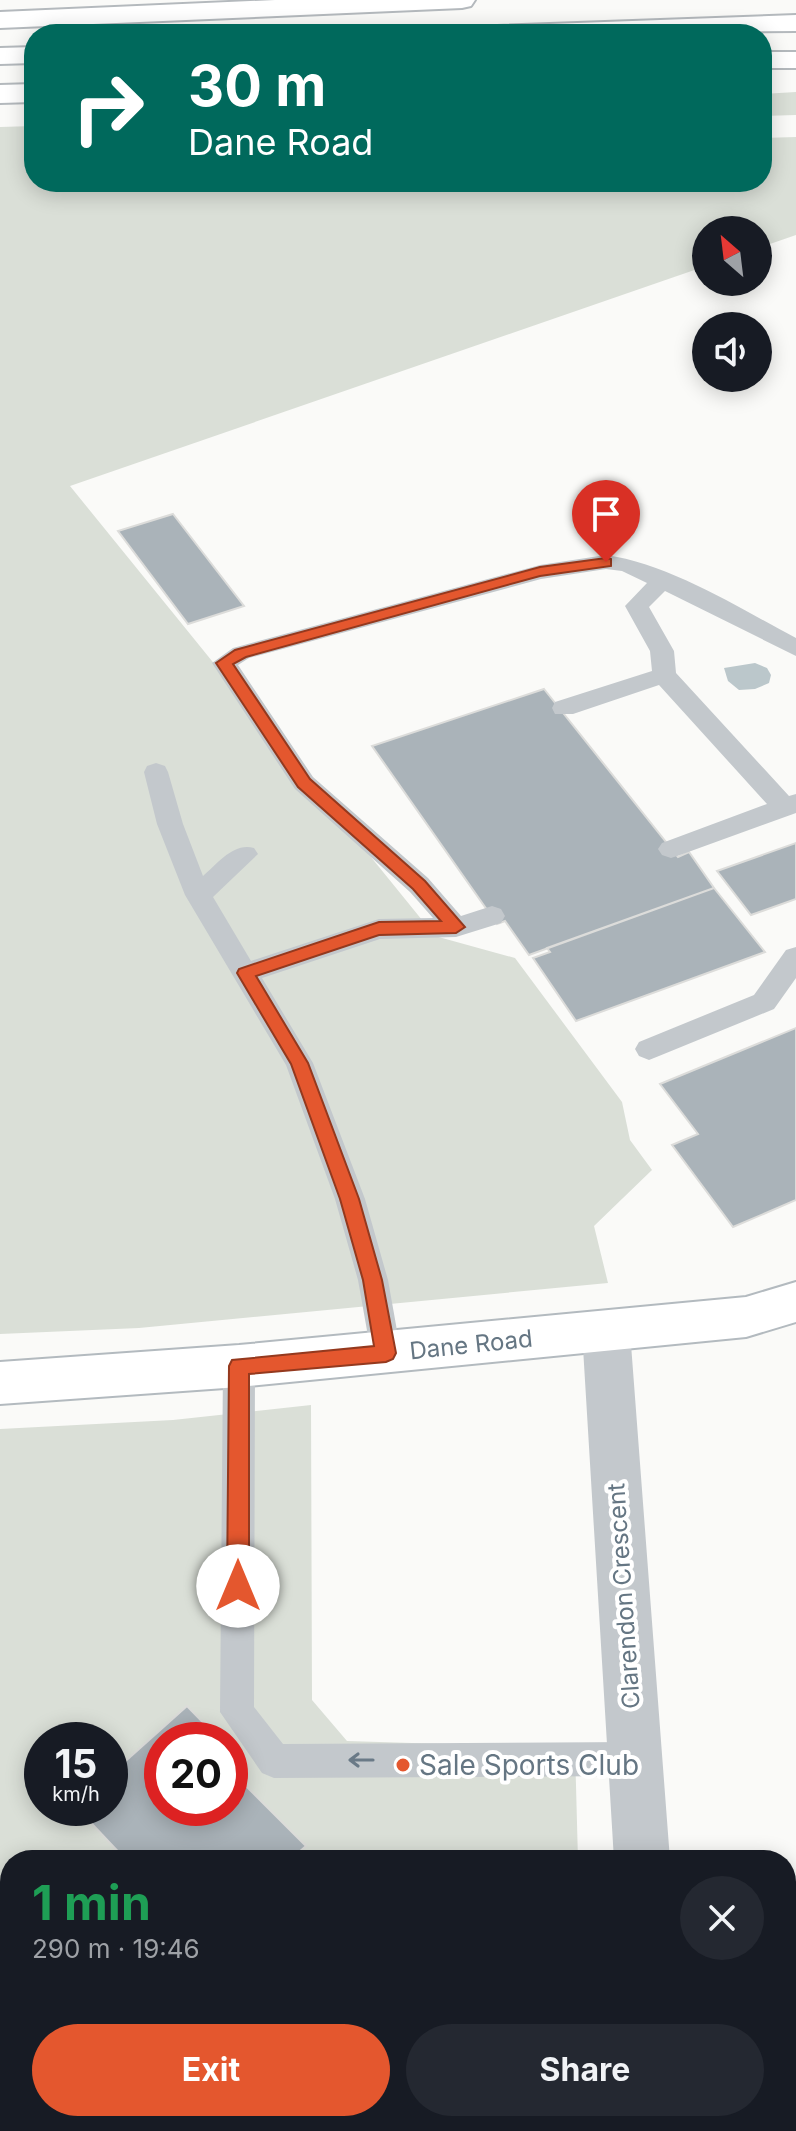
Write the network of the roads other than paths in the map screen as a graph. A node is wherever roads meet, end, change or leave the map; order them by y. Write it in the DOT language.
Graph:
graph roads {
  1 [pos="462,0"];
  2 [pos="0,20"];
  3 [pos="796,23"];
  4 [pos="769,24"];
  5 [pos="24,55"];
  6 [pos="0,56"];
  7 [pos="772,60"];
  8 [pos="796,60"];
  9 [pos="24,93"];
  10 [pos="0,94"];
  11 [pos="662,581"];
  12 [pos="796,648"];
  13 [pos="664,675"];
  14 [pos="564,708"];
  15 [pos="156,772"];
  16 [pos="790,805"];
  17 [pos="671,849"];
  18 [pos="245,854"];
  19 [pos="198,895"];
  20 [pos="492,916"];
  21 [pos="456,927"];
  22 [pos="796,957"];
  23 [pos="245,973"];
  24 [pos="649,1049"];
  25 [pos="796,1302"];
  26 [pos="606,1331"];
  27 [pos="386,1353"];
  28 [pos="239,1366"];
  29 [pos="0,1383"];
  30 [pos="635,1759"];
  31 [pos="641,1850"];
  1 -- 2 [label="main road"];
  3 -- 4 [label="main road"];
  5 -- 6 [label="main road"];
  7 -- 8 [label="main road"];
  9 -- 10 [label="main road"];
  11 -- 12 [label="lane"];
  11 -- 13 [label="lane"];
  11 -- 21 [label="lane"];
  13 -- 14 [label="lane"];
  13 -- 16 [label="lane"];
  15 -- 19 [label="lane"];
  16 -- 17 [label="lane"];
  18 -- 19 [label="lane"];
  19 -- 23 [label="lane"];
  20 -- 21 [label="lane"];
  21 -- 23 [label="lane"];
  22 -- 24 [label="lane"];
  23 -- 27 [label="lane"];
  25 -- 26 [label="main road, Dane Road"];
  26 -- 27 [label="main road, Dane Road"];
  26 -- 30 [label="street, Clarendon Crescent"];
  27 -- 28 [label="main road, Dane Road"];
  28 -- 29 [label="main road, Dane Road"];
  30 -- 28 [label="lane, one-way"];
  30 -- 31 [label="street, Clarendon Crescent"];
}
